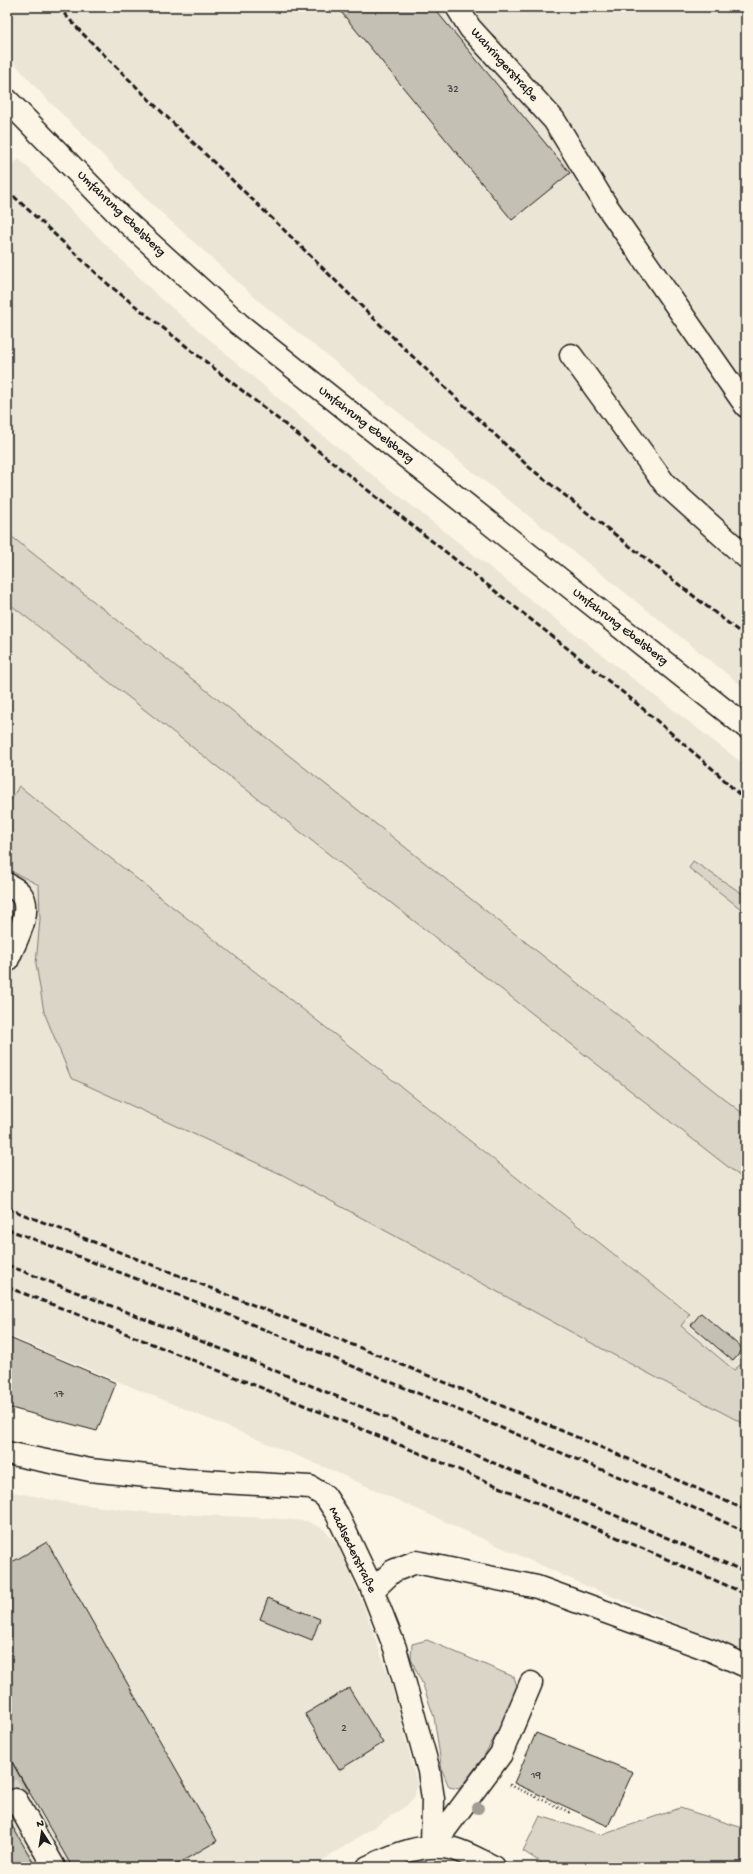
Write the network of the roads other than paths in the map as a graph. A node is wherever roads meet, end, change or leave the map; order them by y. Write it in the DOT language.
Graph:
graph roads {
  1 [pos="457,7"];
  2 [pos="7,100"];
  3 [pos="572,355"];
  4 [pos="746,406"];
  5 [pos="746,557"];
  6 [pos="746,727"];
  7 [pos="7,884"];
  8 [pos="7,961"];
  9 [pos="7,1453"];
  10 [pos="373,1590"];
  11 [pos="746,1666"];
  12 [pos="531,1684"];
  13 [pos="16,1800"];
  14 [pos="432,1847"];
  15 [pos="54,1867"];
  16 [pos="368,1867"];
  17 [pos="494,1867"];
  1 -- 4 [label="street, Wahringerstraße"];
  2 -- 6 [label="street, Umfahrung Ebelsberg"];
  3 -- 5 [label="street"];
  7 -- 8 [label="street"];
  9 -- 10 [label="street, Madlsederstraße"];
  10 -- 11 [label="street"];
  10 -- 14 [label="street, Madlsederstraße"];
  12 -- 14 [label="street"];
  13 -- 15 [label="street"];
  14 -- 16 [label="street"];
  14 -- 17 [label="street"];
}
